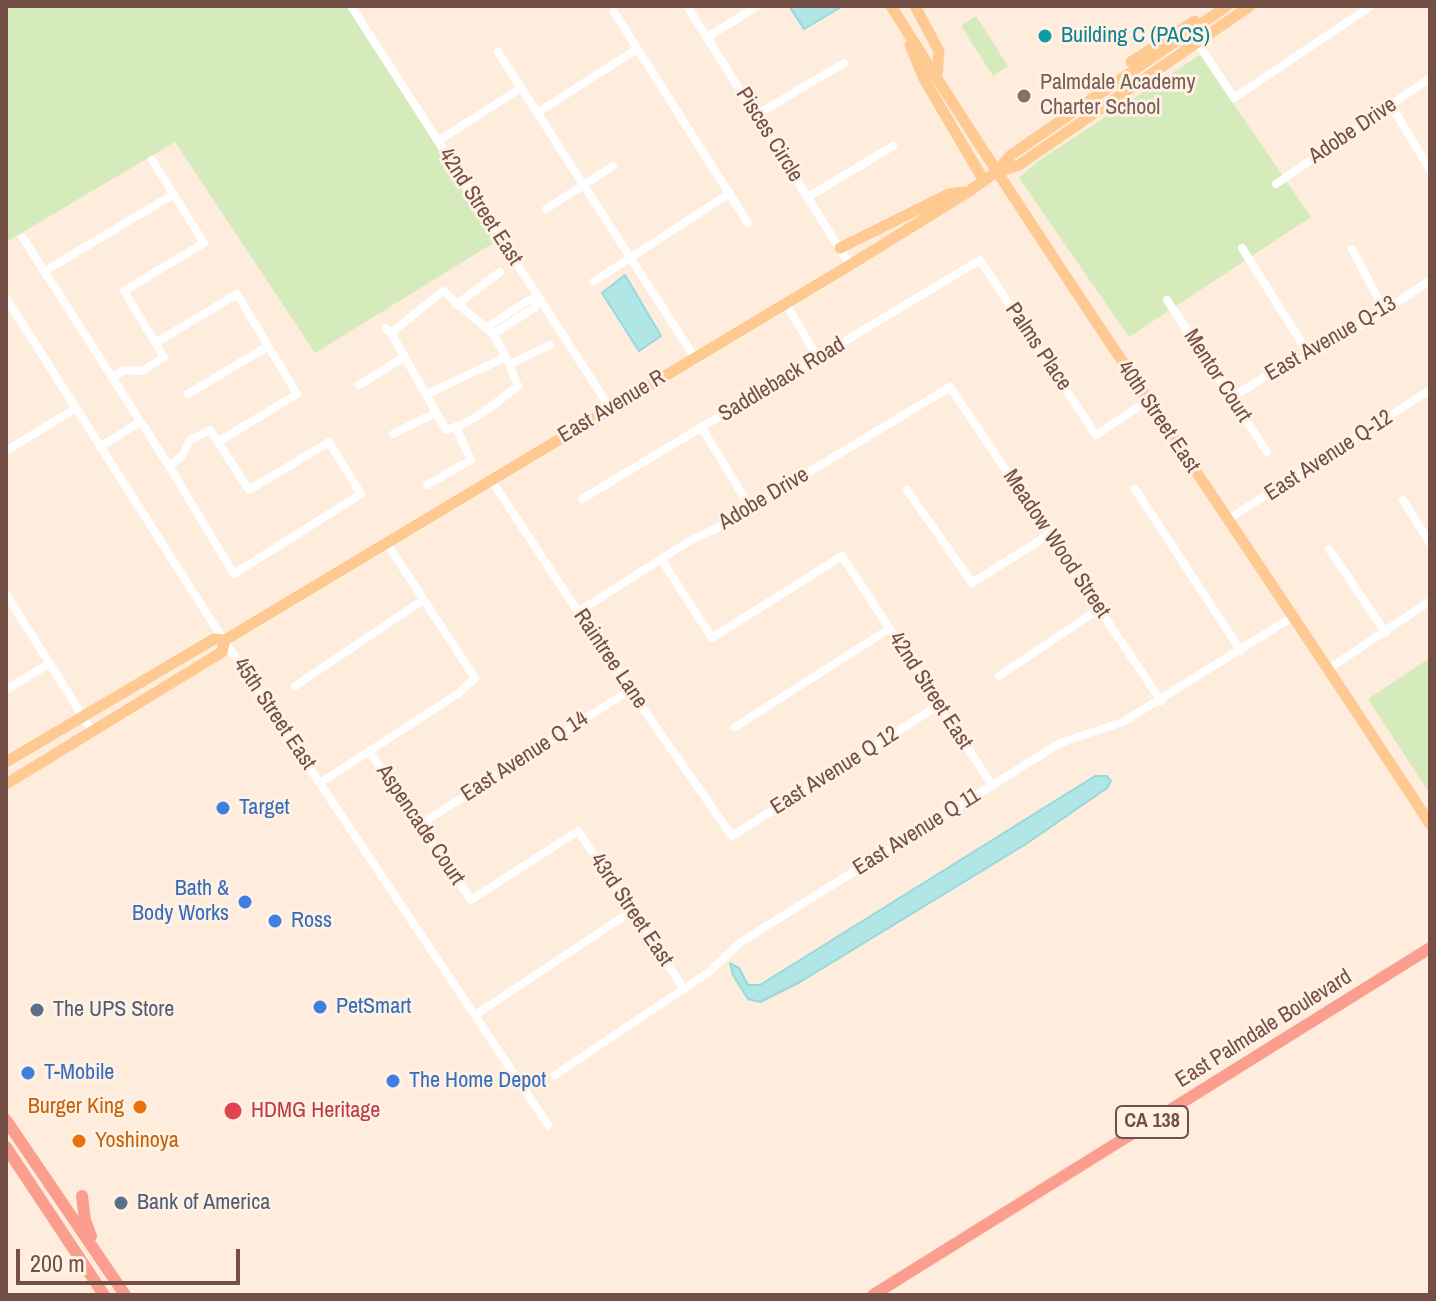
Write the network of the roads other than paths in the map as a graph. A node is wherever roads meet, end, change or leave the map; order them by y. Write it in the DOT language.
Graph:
graph roads {
  1 [pos="351,6"];
  2 [pos="687,6"];
  3 [pos="757,6"];
  4 [pos="891,6"];
  5 [pos="915,6"];
  6 [pos="1227,6"];
  7 [pos="1250,6"];
  8 [pos="1371,6"];
  9 [pos="614,12"];
  10 [pos="899,19"];
  11 [pos="1207,20"];
  12 [pos="708,37"];
  13 [pos="1197,42"];
  14 [pos="637,49"];
  15 [pos="498,52"];
  16 [pos="1131,62"];
  17 [pos="844,63"];
  18 [pos="937,78"];
  19 [pos="1430,78"];
  20 [pos="1141,81"];
  21 [pos="521,88"];
  22 [pos="1391,105"];
  23 [pos="537,113"];
  24 [pos="756,115"];
  25 [pos="438,141"];
  26 [pos="893,146"];
  27 [pos="152,160"];
  28 [pos="613,166"];
  29 [pos="1430,170"];
  30 [pos="996,172"];
  31 [pos="984,181"];
  32 [pos="1276,184"];
  33 [pos="583,185"];
  34 [pos="968,192"];
  35 [pos="730,193"];
  36 [pos="174,194"];
  37 [pos="808,197"];
  38 [pos="546,209"];
  39 [pos="748,223"];
  40 [pos="23,238"];
  41 [pos="840,248"];
  42 [pos="1242,248"];
  43 [pos="1352,249"];
  44 [pos="630,258"];
  45 [pos="980,260"];
  46 [pos="850,265"];
  47 [pos="45,271"];
  48 [pos="500,272"];
  49 [pos="593,282"];
  50 [pos="1430,282"];
  51 [pos="6,298"];
  52 [pos="539,298"];
  53 [pos="1167,300"];
  54 [pos="786,304"];
  55 [pos="456,305"];
  56 [pos="1384,310"];
  57 [pos="490,331"];
  58 [pos="155,343"];
  59 [pos="550,345"];
  60 [pos="268,346"];
  61 [pos="1310,356"];
  62 [pos="404,357"];
  63 [pos="695,358"];
  64 [pos="818,358"];
  65 [pos="508,360"];
  66 [pos="112,378"];
  67 [pos="359,385"];
  68 [pos="950,387"];
  69 [pos="1430,390"];
  70 [pos="188,394"];
  71 [pos="427,394"];
  72 [pos="1231,398"];
  73 [pos="1147,401"];
  74 [pos="76,408"];
  75 [pos="610,408"];
  76 [pos="435,413"];
  77 [pos="140,422"];
  78 [pos="456,428"];
  79 [pos="702,428"];
  80 [pos="393,434"];
  81 [pos="218,442"];
  82 [pos="100,447"];
  83 [pos="6,451"];
  84 [pos="1267,452"];
  85 [pos="169,466"];
  86 [pos="491,480"];
  87 [pos="427,485"];
  88 [pos="1135,489"];
  89 [pos="907,490"];
  90 [pos="582,499"];
  91 [pos="1403,500"];
  92 [pos="750,507"];
  93 [pos="1227,520"];
  94 [pos="1050,534"];
  95 [pos="386,542"];
  96 [pos="1430,543"];
  97 [pos="1329,549"];
  98 [pos="661,559"];
  99 [pos="6,594"];
  100 [pos="423,600"];
  101 [pos="1430,601"];
  102 [pos="1099,609"];
  103 [pos="578,612"];
  104 [pos="1294,616"];
  105 [pos="889,629"];
  106 [pos="1386,633"];
  107 [pos="225,640"];
  108 [pos="1241,651"];
  109 [pos="50,663"];
  110 [pos="1330,668"];
  111 [pos="999,676"];
  112 [pos="295,686"];
  113 [pos="6,690"];
  114 [pos="630,690"];
  115 [pos="1161,701"];
  116 [pos="939,705"];
  117 [pos="83,718"];
  118 [pos="735,727"];
  119 [pos="92,731"];
  120 [pos="369,751"];
  121 [pos="6,762"];
  122 [pos="320,783"];
  123 [pos="6,784"];
  124 [pos="992,785"];
  125 [pos="421,824"];
  126 [pos="1430,824"];
  127 [pos="578,831"];
  128 [pos="732,836"];
  129 [pos="632,911"];
  130 [pos="1430,948"];
  131 [pos="684,989"];
  132 [pos="475,1015"];
  133 [pos="555,1075"];
  134 [pos="6,1120"];
  135 [pos="548,1125"];
  136 [pos="6,1130"];
  137 [pos="6,1147"];
  138 [pos="35,1162"];
  139 [pos="82,1196"];
  140 [pos="104,1295"];
  141 [pos="125,1295"];
  142 [pos="132,1295"];
  143 [pos="873,1295"];
  1 -- 25 [label="street, 42nd Street East"];
  2 -- 12 [label="street, Pisces Circle"];
  3 -- 12 [label="street"];
  4 -- 10 [label="main road, 40th Street East"];
  5 -- 18 [label="main road"];
  6 -- 11 [label="main road, East Avenue R"];
  6 -- 20 [label="main road"];
  7 -- 13 [label="main road, East Avenue R"];
  8 -- 13 [label="street"];
  9 -- 14 [label="street"];
  10 -- 18 [label="main road, 40th Street East"];
  10 -- 31 [label="main road"];
  11 -- 16 [label="main road"];
  11 -- 30 [label="main road, East Avenue R"];
  12 -- 24 [label="street, Pisces Circle"];
  13 -- 20 [label="main road, East Avenue R"];
  14 -- 23 [label="street"];
  14 -- 35 [label="street"];
  15 -- 21 [label="street"];
  17 -- 24 [label="street"];
  18 -- 30 [label="main road, 40th Street East"];
  19 -- 22 [label="street, Adobe Drive"];
  20 -- 30 [label="main road, East Avenue R"];
  21 -- 23 [label="street"];
  21 -- 25 [label="street"];
  22 -- 29 [label="street"];
  22 -- 32 [label="street, Adobe Drive"];
  23 -- 33 [label="street"];
  24 -- 37 [label="street, Pisces Circle"];
  25 -- 52 [label="street, 42nd Street East"];
  26 -- 37 [label="street"];
  27 -- 36 [label="street"];
  28 -- 33 [label="street"];
  30 -- 31 [label="main road, East Avenue R"];
  30 -- 73 [label="main road, 40th Street East"];
  31 -- 34 [label="main road, East Avenue R"];
  33 -- 38 [label="street"];
  33 -- 44 [label="street"];
  34 -- 41 [label="main road"];
  34 -- 46 [label="main road, East Avenue R"];
  35 -- 39 [label="street"];
  35 -- 44 [label="street"];
  36 -- 47 [label="street"];
  36 -- 58 [label="street"];
  37 -- 41 [label="street, Pisces Circle"];
  40 -- 47 [label="street"];
  41 -- 46 [label="street, Pisces Circle"];
  42 -- 61 [label="street"];
  43 -- 56 [label="street"];
  44 -- 49 [label="street"];
  44 -- 63 [label="street"];
  45 -- 64 [label="street, Saddleback Road"];
  45 -- 73 [label="street, Palms Place"];
  46 -- 54 [label="main road, East Avenue R"];
  47 -- 66 [label="street"];
  48 -- 55 [label="street"];
  50 -- 56 [label="street, East Avenue Q-13"];
  51 -- 74 [label="street, 45th Street East"];
  52 -- 57 [label="street"];
  52 -- 75 [label="street, 42nd Street East"];
  53 -- 72 [label="street, Mentor Court"];
  54 -- 63 [label="main road, East Avenue R"];
  54 -- 64 [label="street"];
  55 -- 57 [label="street"];
  55 -- 62 [label="street"];
  56 -- 61 [label="street, East Avenue Q-13"];
  57 -- 65 [label="street"];
  58 -- 60 [label="street"];
  58 -- 66 [label="street"];
  59 -- 65 [label="street"];
  60 -- 70 [label="street"];
  60 -- 81 [label="street"];
  61 -- 72 [label="street, East Avenue Q-13"];
  62 -- 67 [label="street"];
  62 -- 71 [label="street"];
  63 -- 75 [label="main road, East Avenue R"];
  64 -- 79 [label="street, Saddleback Road"];
  65 -- 71 [label="street"];
  65 -- 78 [label="street"];
  66 -- 77 [label="street"];
  68 -- 92 [label="street, Adobe Drive"];
  68 -- 94 [label="street, Meadow Wood Street"];
  69 -- 93 [label="street, East Avenue Q-12"];
  71 -- 76 [label="street"];
  72 -- 84 [label="street, Mentor Court"];
  73 -- 93 [label="main road, 40th Street East"];
  74 -- 82 [label="street, 45th Street East"];
  74 -- 83 [label="street"];
  75 -- 86 [label="main road, East Avenue R"];
  76 -- 78 [label="street"];
  76 -- 80 [label="street"];
  77 -- 82 [label="street"];
  77 -- 85 [label="street"];
  78 -- 87 [label="street"];
  79 -- 90 [label="street, Saddleback Road"];
  79 -- 92 [label="street"];
  81 -- 85 [label="street"];
  81 -- 85 [label="street"];
  82 -- 107 [label="street, 45th Street East"];
  86 -- 95 [label="main road, East Avenue R"];
  86 -- 103 [label="street, Raintree Lane"];
  88 -- 108 [label="street"];
  89 -- 94 [label="street"];
  91 -- 96 [label="street"];
  92 -- 98 [label="street, Adobe Drive"];
  93 -- 104 [label="main road, 40th Street East"];
  94 -- 102 [label="street, Meadow Wood Street"];
  95 -- 100 [label="street"];
  95 -- 107 [label="main road, East Avenue R"];
  97 -- 106 [label="street"];
  98 -- 103 [label="street, Adobe Drive"];
  98 -- 105 [label="street, 42nd Street East"];
  99 -- 109 [label="street"];
  100 -- 112 [label="street"];
  100 -- 120 [label="street"];
  101 -- 106 [label="street"];
  102 -- 111 [label="street"];
  102 -- 115 [label="street, Meadow Wood Street"];
  103 -- 114 [label="street, Raintree Lane"];
  104 -- 108 [label="street, East Avenue Q 11"];
  104 -- 110 [label="main road, 40th Street East"];
  105 -- 116 [label="street, 42nd Street East"];
  105 -- 118 [label="street"];
  106 -- 110 [label="street"];
  107 -- 117 [label="main road, East Avenue R"];
  107 -- 119 [label="main road, East Avenue R"];
  107 -- 122 [label="street, 45th Street East"];
  108 -- 115 [label="street, East Avenue Q 11"];
  109 -- 113 [label="street"];
  109 -- 117 [label="street"];
  110 -- 126 [label="main road, 40th Street East"];
  114 -- 125 [label="street, East Avenue Q 14"];
  114 -- 128 [label="street, Raintree Lane"];
  115 -- 124 [label="street, East Avenue Q 11"];
  116 -- 124 [label="street, 42nd Street East"];
  116 -- 128 [label="street, East Avenue Q 12"];
  117 -- 119 [label="street"];
  117 -- 121 [label="main road, East Avenue R"];
  119 -- 123 [label="main road, East Avenue R"];
  120 -- 122 [label="street"];
  120 -- 125 [label="street, Aspencade Court"];
  122 -- 132 [label="street, 45th Street East"];
  124 -- 131 [label="street, East Avenue Q 11"];
  125 -- 127 [label="street, Aspencade Court"];
  127 -- 129 [label="street, 43rd Street East"];
  129 -- 131 [label="street, 43rd Street East"];
  129 -- 132 [label="street"];
  130 -- 143 [label="highway, East Palmdale Boulevard / CA 138"];
  131 -- 133 [label="street, East Avenue Q 11"];
  132 -- 135 [label="street, 45th Street East"];
  134 -- 138 [label="highway"];
  136 -- 138 [label="highway"];
  137 -- 140 [label="highway"];
  138 -- 141 [label="highway"];
  139 -- 142 [label="highway"];
}
